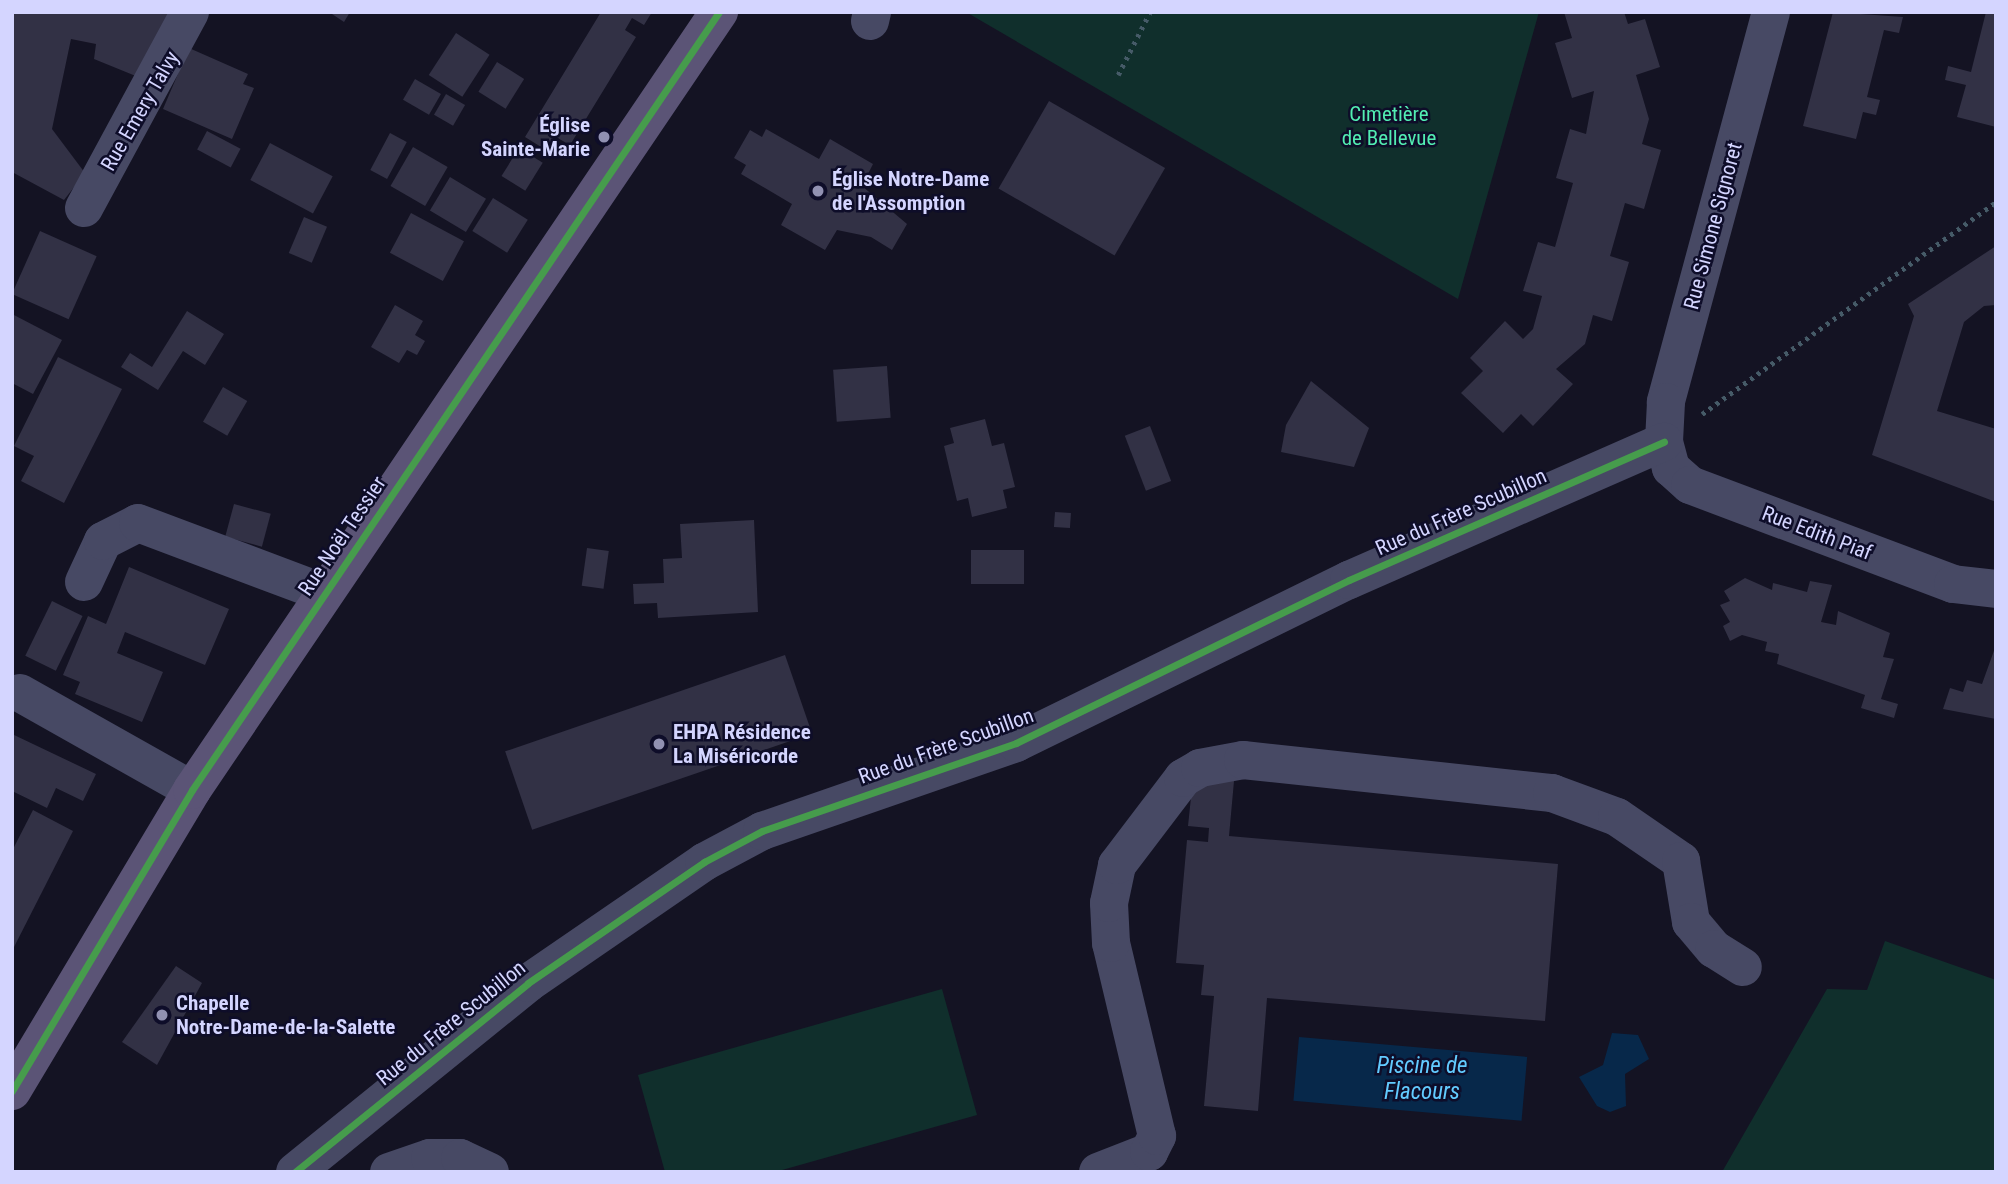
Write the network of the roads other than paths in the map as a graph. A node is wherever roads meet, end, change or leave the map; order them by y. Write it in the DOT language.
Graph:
graph roads {
  1 [pos="190,12"];
  2 [pos="719,12"];
  3 [pos="1771,12"];
  4 [pos="84,208"];
  5 [pos="1664,442"];
  6 [pos="84,582"];
  7 [pos="1996,589"];
  8 [pos="324,593"];
  9 [pos="20,693"];
  10 [pos="191,790"];
  11 [pos="1743,967"];
  12 [pos="12,1091"];
  13 [pos="295,1172"];
  14 [pos="388,1172"];
  15 [pos="491,1172"];
  16 [pos="1098,1172"];
  1 -- 4 [label="street, Rue Emery Talvy"];
  2 -- 8 [label="main road, Rue Noël Tessier"];
  3 -- 5 [label="street, Rue Simone Signoret"];
  5 -- 7 [label="street, Rue Edith Piaf"];
  5 -- 13 [label="street, Rue du Frère Scubillon"];
  6 -- 8 [label="street"];
  8 -- 10 [label="main road, Rue Noël Tessier"];
  9 -- 10 [label="street"];
  10 -- 12 [label="main road, Rue Noël Tessier"];
  11 -- 16 [label="street"];
  14 -- 15 [label="street"];
}
